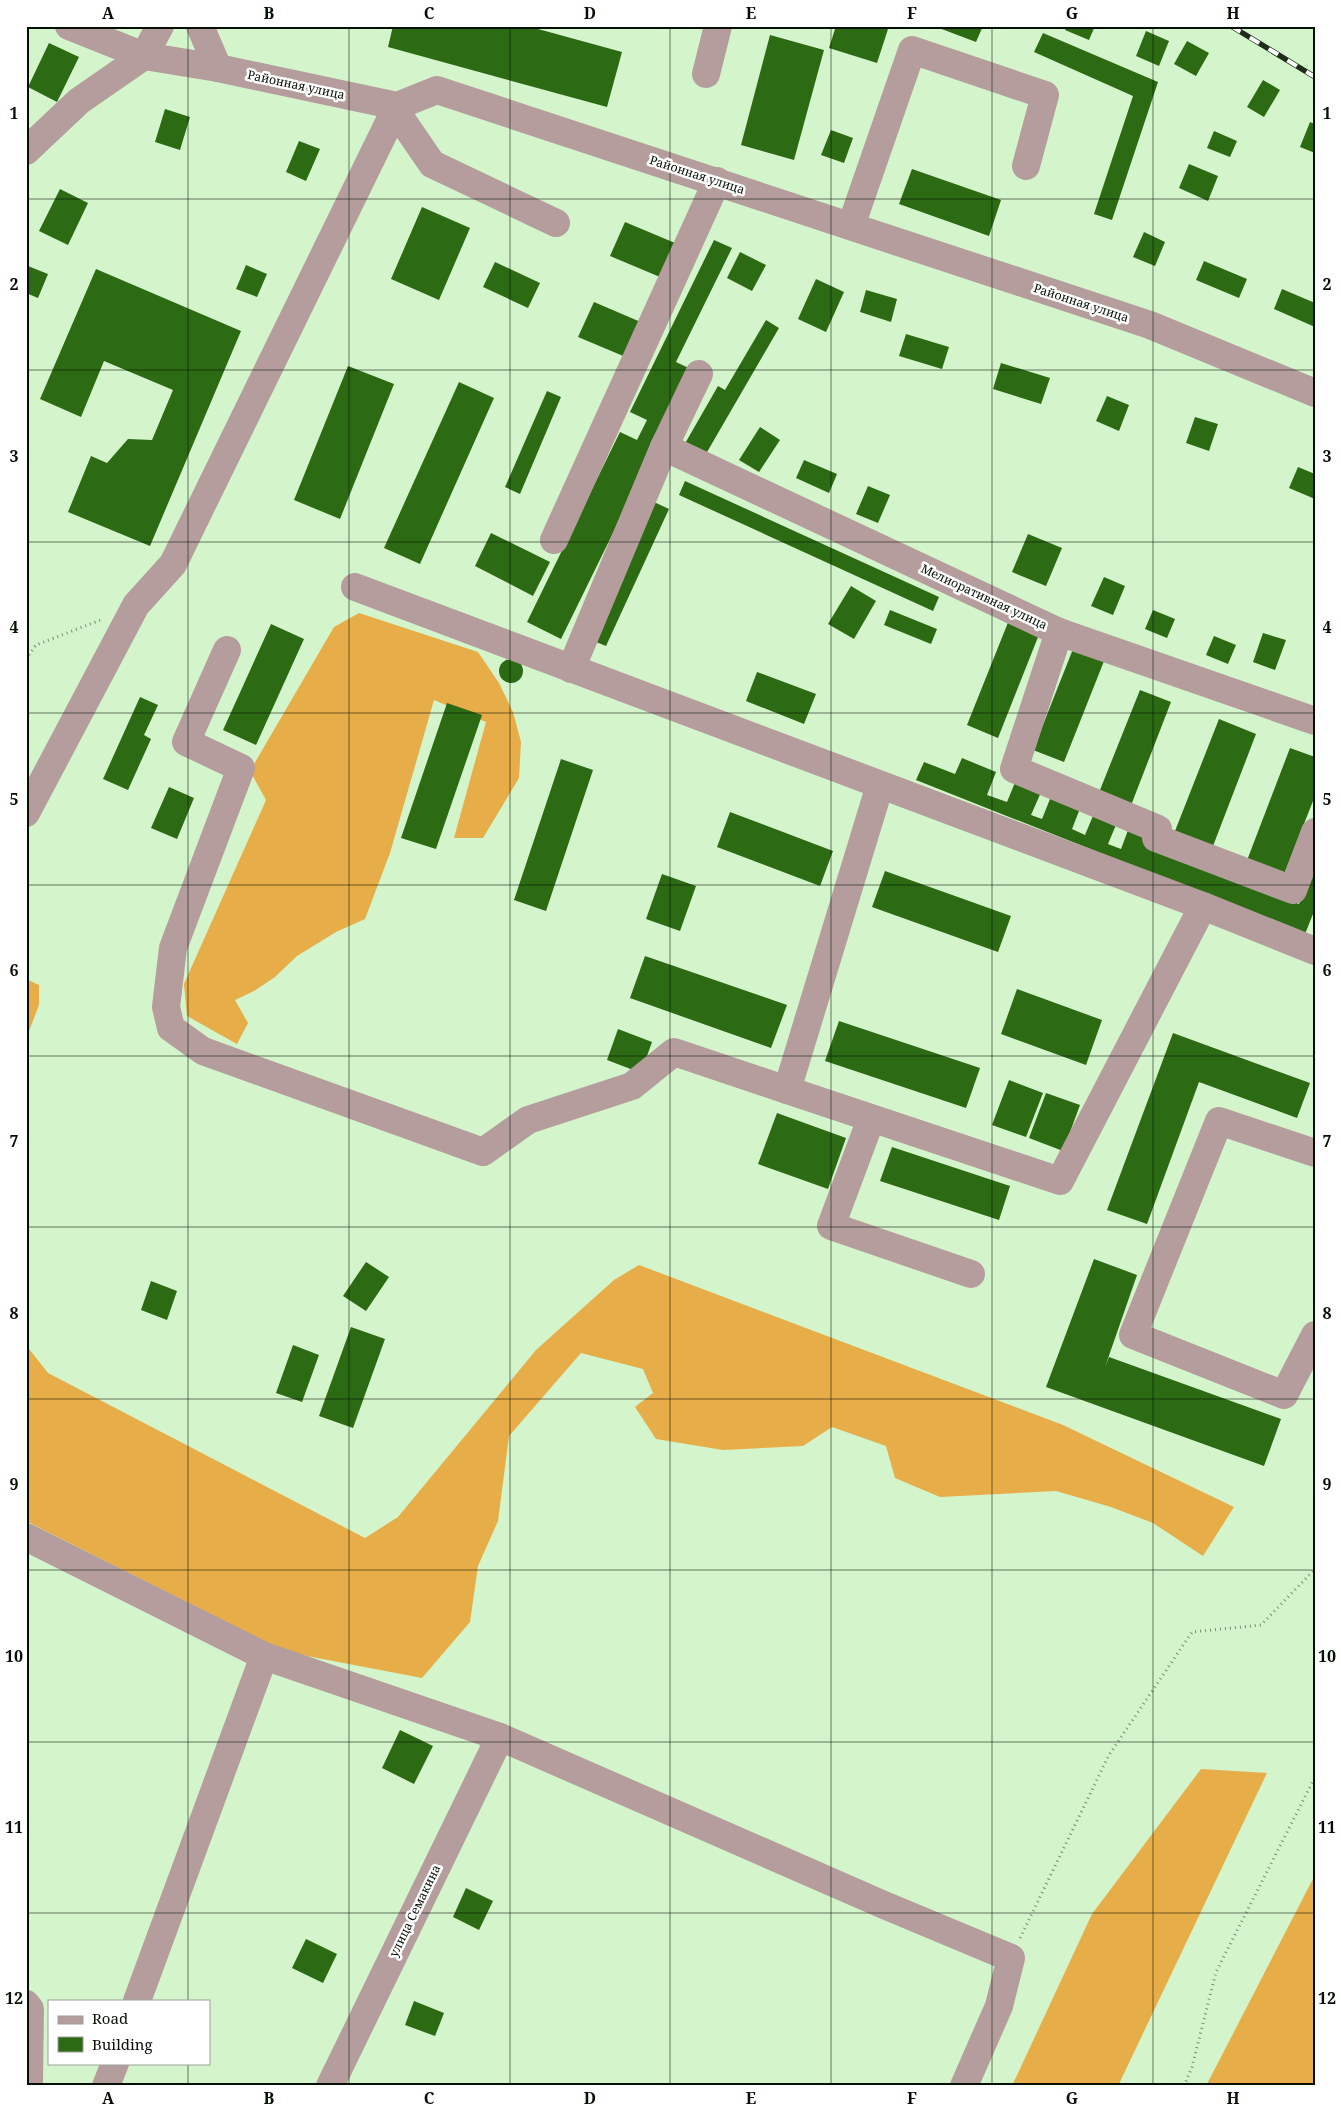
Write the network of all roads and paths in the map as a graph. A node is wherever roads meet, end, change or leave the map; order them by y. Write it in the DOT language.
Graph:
graph roads {
  1 [pos="69,26"];
  2 [pos="160,26"];
  3 [pos="200,26"];
  4 [pos="718,26"];
  5 [pos="144,56"];
  6 [pos="218,68"];
  7 [pos="706,74"];
  8 [pos="396,108"];
  9 [pos="26,151"];
  10 [pos="1026,166"];
  11 [pos="717,181"];
  12 [pos="556,223"];
  13 [pos="851,226"];
  14 [pos="699,374"];
  15 [pos="1315,393"];
  16 [pos="664,447"];
  17 [pos="554,540"];
  18 [pos="356,587"];
  19 [pos="136,605"];
  20 [pos="1059,632"];
  21 [pos="228,650"];
  22 [pos="26,659"];
  23 [pos="571,669"];
  24 [pos="1315,721"];
  25 [pos="880,785"];
  26 [pos="26,813"];
  27 [pos="1315,832"];
  28 [pos="1202,906"];
  29 [pos="1315,951"];
  30 [pos="787,1090"];
  31 [pos="871,1118"];
  32 [pos="1315,1153"];
  33 [pos="971,1274"];
  34 [pos="1315,1335"];
  35 [pos="26,1537"];
  36 [pos="1315,1569"];
  37 [pos="264,1656"];
  38 [pos="500,1736"];
  39 [pos="1315,1777"];
  40 [pos="1011,1958"];
  41 [pos="138,2000"];
  42 [pos="26,2004"];
  43 [pos="114,2064"];
  44 [pos="32,2083"];
  45 [pos="106,2086"];
  46 [pos="330,2086"];
  47 [pos="964,2086"];
  48 [pos="1184,2086"];
  1 -- 5 [label="street, Районная улица"];
  2 -- 5 [label="street"];
  3 -- 6 [label="street"];
  4 -- 7 [label="street"];
  5 -- 6 [label="street, Районная улица"];
  5 -- 9 [label="street"];
  6 -- 8 [label="street, Районная улица"];
  8 -- 11 [label="street, Районная улица"];
  8 -- 12 [label="street"];
  8 -- 19 [label="street"];
  10 -- 13 [label="street"];
  11 -- 13 [label="street, Районная улица"];
  11 -- 17 [label="street"];
  13 -- 15 [label="street, Районная улица"];
  14 -- 16 [label="street"];
  16 -- 20 [label="street, Мелиоративная улица"];
  16 -- 23 [label="street"];
  18 -- 23 [label="street"];
  19 -- 22 [label="path"];
  19 -- 26 [label="street"];
  20 -- 24 [label="street, Мелиоративная улица"];
  20 -- 27 [label="street"];
  21 -- 30 [label="street"];
  23 -- 25 [label="street"];
  25 -- 28 [label="street"];
  25 -- 30 [label="street"];
  28 -- 29 [label="street"];
  28 -- 31 [label="street"];
  30 -- 31 [label="street"];
  31 -- 33 [label="street"];
  32 -- 34 [label="street"];
  35 -- 37 [label="street"];
  36 -- 40 [label="path"];
  37 -- 38 [label="street"];
  37 -- 41 [label="street"];
  38 -- 40 [label="street"];
  38 -- 46 [label="street, улица Семакина"];
  39 -- 48 [label="path"];
  40 -- 47 [label="street"];
  42 -- 44 [label="street"];
  43 -- 45 [label="street"];
}
